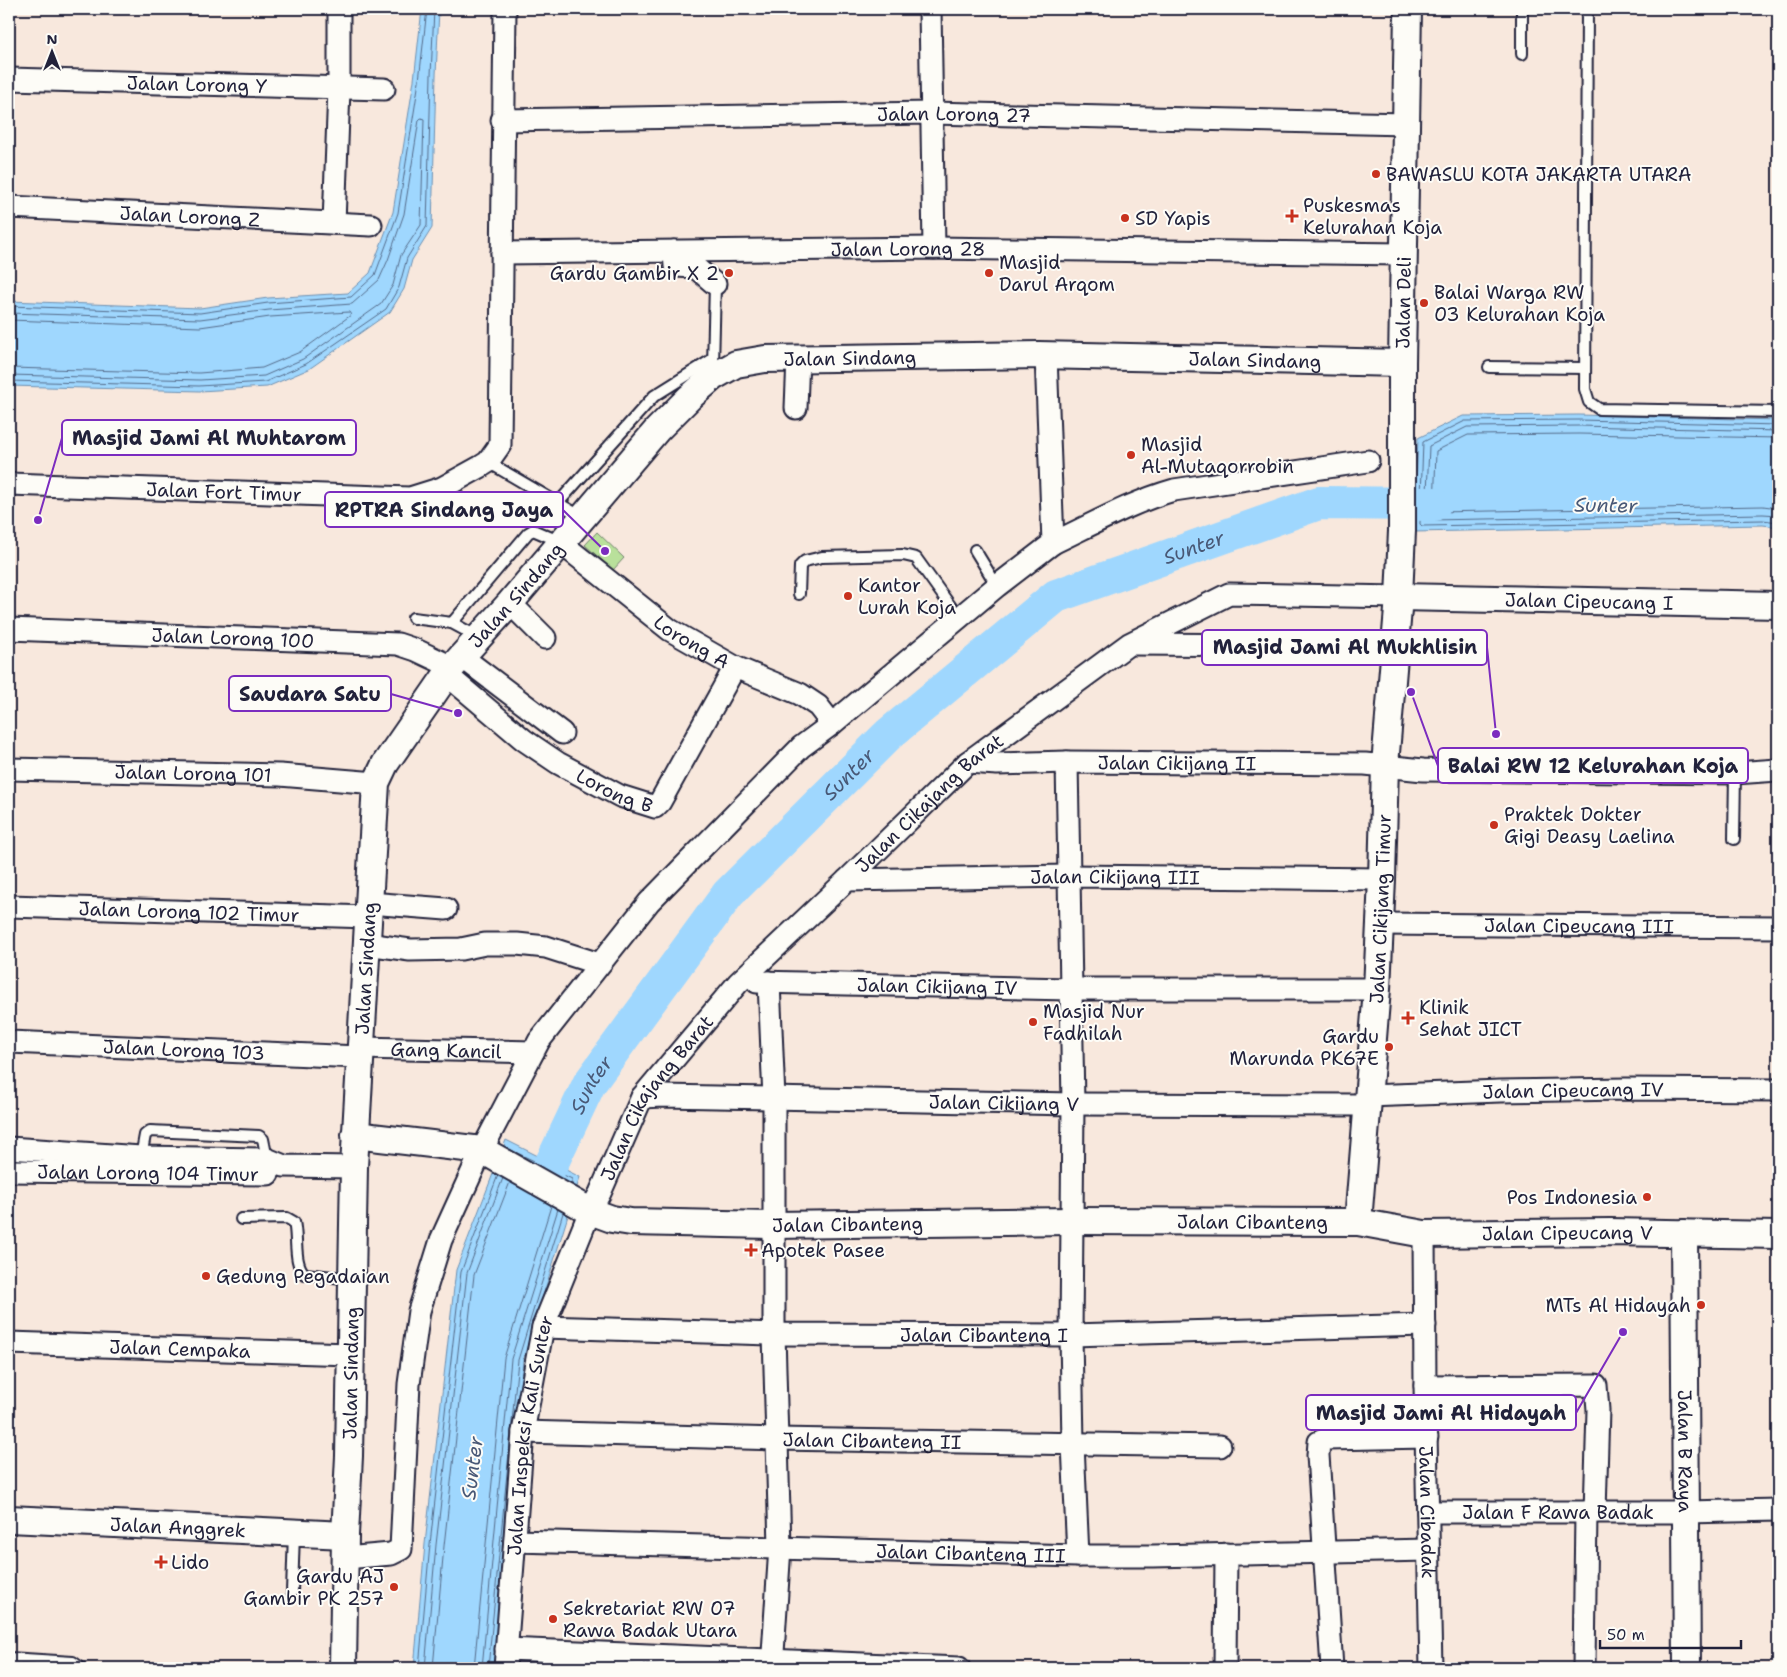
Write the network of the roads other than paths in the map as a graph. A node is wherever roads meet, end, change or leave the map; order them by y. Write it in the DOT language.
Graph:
graph roads {
  1 [pos="339,9"];
  2 [pos="504,9"];
  3 [pos="930,9"];
  4 [pos="1408,9"];
  5 [pos="1522,9"];
  6 [pos="1587,9"];
  7 [pos="1522,54"];
  8 [pos="9,79"];
  9 [pos="339,89"];
  10 [pos="384,89"];
  11 [pos="932,113"];
  12 [pos="502,120"];
  13 [pos="1406,124"];
  14 [pos="9,207"];
  15 [pos="334,223"];
  16 [pos="371,225"];
  17 [pos="934,248"];
  18 [pos="674,251"];
  19 [pos="502,253"];
  20 [pos="1404,254"];
  21 [pos="715,284"];
  22 [pos="1046,355"];
  23 [pos="798,358"];
  24 [pos="1402,364"];
  25 [pos="1488,367"];
  26 [pos="713,368"];
  27 [pos="1585,368"];
  28 [pos="796,408"];
  29 [pos="1778,412"];
  30 [pos="1368,461"];
  31 [pos="488,462"];
  32 [pos="9,484"];
  33 [pos="558,502"];
  34 [pos="583,517"];
  35 [pos="561,542"];
  36 [pos="1053,542"];
  37 [pos="974,550"];
  38 [pos="997,586"];
  39 [pos="1400,586"];
  40 [pos="799,594"];
  41 [pos="510,603"];
  42 [pos="1778,605"];
  43 [pos="413,618"];
  44 [pos="959,618"];
  45 [pos="452,623"];
  46 [pos="9,629"];
  47 [pos="480,638"];
  48 [pos="545,638"];
  49 [pos="1396,642"];
  50 [pos="1466,642"];
  51 [pos="1129,644"];
  52 [pos="454,667"];
  53 [pos="735,667"];
  54 [pos="832,724"];
  55 [pos="562,733"];
  56 [pos="968,762"];
  57 [pos="1066,762"];
  58 [pos="1385,765"];
  59 [pos="9,769"];
  60 [pos="1778,770"];
  61 [pos="1735,773"];
  62 [pos="376,783"];
  63 [pos="1734,840"];
  64 [pos="1069,876"];
  65 [pos="1382,879"];
  66 [pos="847,880"];
  67 [pos="9,906"];
  68 [pos="446,909"];
  69 [pos="369,910"];
  70 [pos="1380,924"];
  71 [pos="1778,927"];
  72 [pos="367,944"];
  73 [pos="598,964"];
  74 [pos="769,982"];
  75 [pos="738,983"];
  76 [pos="1070,989"];
  77 [pos="1376,990"];
  78 [pos="9,1042"];
  79 [pos="360,1052"];
  80 [pos="533,1052"];
  81 [pos="1778,1090"];
  82 [pos="642,1097"];
  83 [pos="774,1098"];
  84 [pos="1367,1101"];
  85 [pos="1073,1104"];
  86 [pos="355,1135"];
  87 [pos="9,1148"];
  88 [pos="489,1155"];
  89 [pos="275,1162"];
  90 [pos="354,1167"];
  91 [pos="9,1171"];
  92 [pos="585,1207"];
  93 [pos="241,1219"];
  94 [pos="1071,1221"];
  95 [pos="1358,1222"];
  96 [pos="773,1225"];
  97 [pos="1684,1233"];
  98 [pos="1424,1234"];
  99 [pos="1778,1235"];
  100 [pos="352,1278"];
  101 [pos="1425,1325"];
  102 [pos="543,1327"];
  103 [pos="774,1334"];
  104 [pos="1071,1335"];
  105 [pos="9,1343"];
  106 [pos="350,1354"];
  107 [pos="1425,1386"];
  108 [pos="523,1432"];
  109 [pos="1427,1437"];
  110 [pos="776,1439"];
  111 [pos="1073,1444"];
  112 [pos="1220,1446"];
  113 [pos="1778,1510"];
  114 [pos="1428,1512"];
  115 [pos="1590,1512"];
  116 [pos="1686,1512"];
  117 [pos="9,1519"];
  118 [pos="294,1532"];
  119 [pos="515,1541"];
  120 [pos="345,1546"];
  121 [pos="780,1547"];
  122 [pos="1428,1550"];
  123 [pos="1324,1552"];
  124 [pos="1226,1554"];
  125 [pos="1078,1556"];
  126 [pos="292,1592"];
  127 [pos="9,1658"];
  128 [pos="505,1659"];
  129 [pos="772,1665"];
  130 [pos="81,1668"];
  131 [pos="343,1668"];
  132 [pos="959,1668"];
  133 [pos="1225,1668"];
  134 [pos="1332,1668"];
  135 [pos="1431,1668"];
  136 [pos="1584,1668"];
  137 [pos="1687,1668"];
  1 -- 9 [label="street"];
  2 -- 12 [label="street"];
  3 -- 11 [label="street"];
  4 -- 13 [label="street, Jalan Deli"];
  5 -- 7 [label="lane"];
  6 -- 27 [label="lane"];
  8 -- 9 [label="street, Jalan Lorong Y"];
  9 -- 10 [label="street, Jalan Lorong Y"];
  9 -- 15 [label="street"];
  11 -- 12 [label="street, Jalan Lorong 27"];
  11 -- 13 [label="street, Jalan Lorong 27"];
  11 -- 17 [label="street"];
  12 -- 19 [label="street"];
  13 -- 20 [label="street, Jalan Deli"];
  14 -- 15 [label="street, Jalan Lorong Z"];
  15 -- 16 [label="street, Jalan Lorong Z"];
  17 -- 18 [label="street, Jalan Lorong 28"];
  17 -- 20 [label="street, Jalan Lorong 28"];
  18 -- 19 [label="street, Jalan Lorong 28"];
  18 -- 21 [label="street"];
  19 -- 31 [label="street"];
  20 -- 24 [label="street, Jalan Deli"];
  21 -- 26 [label="lane"];
  22 -- 23 [label="street, Jalan Sindang"];
  22 -- 24 [label="street, Jalan Sindang"];
  22 -- 36 [label="street"];
  23 -- 26 [label="street, Jalan Sindang"];
  23 -- 28 [label="street"];
  24 -- 39 [label="street, Jalan Deli"];
  25 -- 27 [label="lane"];
  26 -- 33 [label="lane"];
  26 -- 34 [label="street, Jalan Sindang"];
  27 -- 29 [label="lane"];
  30 -- 36 [label="street"];
  31 -- 32 [label="street, Jalan Fort Timur"];
  31 -- 33 [label="lane"];
  33 -- 34 [label="lane"];
  34 -- 35 [label="street, Jalan Sindang"];
  35 -- 41 [label="street, Jalan Sindang"];
  35 -- 45 [label="lane"];
  35 -- 53 [label="street, Lorong A"];
  36 -- 38 [label="street"];
  37 -- 38 [label="lane"];
  38 -- 44 [label="street"];
  39 -- 42 [label="street, Jalan Cipeucang I"];
  39 -- 49 [label="street, Jalan Cikijang Timur"];
  39 -- 51 [label="street, Jalan Cikajang Barat"];
  40 -- 44 [label="lane"];
  41 -- 47 [label="street, Jalan Sindang"];
  41 -- 48 [label="street"];
  43 -- 45 [label="lane"];
  44 -- 54 [label="street"];
  45 -- 47 [label="lane"];
  46 -- 52 [label="street, Jalan Lorong 100"];
  47 -- 52 [label="street, Jalan Sindang"];
  49 -- 50 [label="lane"];
  49 -- 51 [label="street"];
  49 -- 58 [label="street, Jalan Cikijang Timur"];
  51 -- 56 [label="street, Jalan Cikajang Barat"];
  52 -- 53 [label="street, Lorong B"];
  52 -- 55 [label="street"];
  52 -- 62 [label="street, Jalan Sindang"];
  53 -- 54 [label="street, Lorong A"];
  54 -- 73 [label="street"];
  56 -- 57 [label="street, Jalan Cikijang II"];
  56 -- 66 [label="street, Jalan Cikajang Barat"];
  57 -- 58 [label="street, Jalan Cikijang II"];
  57 -- 64 [label="street"];
  58 -- 61 [label="street, Jalan Cikijang II"];
  58 -- 65 [label="street, Jalan Cikijang Timur"];
  59 -- 62 [label="street, Jalan Lorong 101"];
  60 -- 61 [label="street, Jalan Cikijang II"];
  61 -- 63 [label="lane"];
  62 -- 69 [label="street, Jalan Sindang"];
  64 -- 65 [label="street, Jalan Cikijang III"];
  64 -- 66 [label="street, Jalan Cikijang III"];
  64 -- 76 [label="street"];
  65 -- 70 [label="street, Jalan Cikijang Timur"];
  66 -- 75 [label="street, Jalan Cikajang Barat"];
  67 -- 69 [label="street, Jalan Lorong 102 Timur"];
  68 -- 69 [label="street, Jalan Lorong 102 Timur"];
  69 -- 72 [label="street, Jalan Sindang"];
  70 -- 71 [label="street, Jalan Cipeucang III"];
  70 -- 77 [label="street, Jalan Cikijang Timur"];
  72 -- 73 [label="street"];
  72 -- 79 [label="street, Jalan Sindang"];
  73 -- 80 [label="street"];
  74 -- 75 [label="street, Jalan Cikijang IV"];
  74 -- 76 [label="street, Jalan Cikijang IV"];
  74 -- 83 [label="street"];
  75 -- 82 [label="street, Jalan Cikajang Barat"];
  76 -- 77 [label="street, Jalan Cikijang IV"];
  76 -- 85 [label="street"];
  77 -- 84 [label="street, Jalan Cikijang Timur"];
  78 -- 79 [label="street, Jalan Lorong 103"];
  79 -- 80 [label="street, Gang Kancil"];
  79 -- 86 [label="street, Jalan Sindang"];
  80 -- 88 [label="street"];
  81 -- 84 [label="street, Jalan Cipeucang IV"];
  82 -- 83 [label="street, Jalan Cikijang V"];
  82 -- 92 [label="street, Jalan Cikajang Barat"];
  83 -- 85 [label="street, Jalan Cikijang V"];
  83 -- 96 [label="street"];
  84 -- 85 [label="street, Jalan Cikijang V"];
  84 -- 95 [label="street, Jalan Cikijang Timur"];
  85 -- 94 [label="street"];
  86 -- 88 [label="street, Jalan Cibanteng"];
  86 -- 90 [label="street, Jalan Sindang"];
  87 -- 89 [label="street, Jalan Lorong 104 Timur"];
  88 -- 92 [label="street, Jalan Cibanteng"];
  88 -- 120 [label="street"];
  89 -- 90 [label="street, Jalan Lorong 104 Timur"];
  89 -- 91 [label="street, Jalan Lorong 104 Timur"];
  90 -- 100 [label="street, Jalan Sindang"];
  92 -- 96 [label="street, Jalan Cibanteng"];
  92 -- 102 [label="street, Jalan Inspeksi Kali Sunter"];
  93 -- 100 [label="lane"];
  94 -- 95 [label="street, Jalan Cibanteng"];
  94 -- 96 [label="street, Jalan Cibanteng"];
  94 -- 104 [label="street"];
  95 -- 98 [label="street, Jalan Cipeucang V"];
  96 -- 103 [label="street"];
  97 -- 98 [label="street, Jalan Cipeucang V"];
  97 -- 99 [label="street, Jalan Cipeucang V"];
  97 -- 116 [label="street, Jalan B Raya"];
  98 -- 101 [label="street, Jalan Cibadak"];
  100 -- 106 [label="street, Jalan Sindang"];
  101 -- 104 [label="street, Jalan Cibanteng I"];
  101 -- 107 [label="street, Jalan Cibadak"];
  102 -- 103 [label="street, Jalan Cibanteng I"];
  102 -- 108 [label="street, Jalan Inspeksi Kali Sunter"];
  103 -- 104 [label="street, Jalan Cibanteng I"];
  103 -- 110 [label="street"];
  104 -- 111 [label="street"];
  105 -- 106 [label="street, Jalan Cempaka"];
  106 -- 120 [label="street, Jalan Sindang"];
  107 -- 109 [label="street, Jalan Cibadak"];
  107 -- 115 [label="street"];
  108 -- 110 [label="street, Jalan Cibanteng II"];
  108 -- 119 [label="street, Jalan Inspeksi Kali Sunter"];
  109 -- 114 [label="street, Jalan Cibadak"];
  109 -- 123 [label="street"];
  110 -- 111 [label="street, Jalan Cibanteng II"];
  110 -- 121 [label="street"];
  111 -- 112 [label="street, Jalan Cibanteng II"];
  111 -- 125 [label="street"];
  113 -- 116 [label="street, Jalan F Rawa Badak"];
  114 -- 115 [label="street, Jalan F Rawa Badak"];
  114 -- 122 [label="street, Jalan Cibadak"];
  115 -- 116 [label="street, Jalan F Rawa Badak"];
  115 -- 136 [label="street"];
  116 -- 137 [label="street, Jalan B Raya"];
  117 -- 118 [label="street, Jalan Anggrek"];
  118 -- 120 [label="street, Jalan Anggrek"];
  118 -- 126 [label="lane"];
  119 -- 121 [label="street, Jalan Cibanteng III"];
  119 -- 128 [label="street, Jalan Inspeksi Kali Sunter"];
  120 -- 131 [label="street, Jalan Sindang"];
  121 -- 125 [label="street, Jalan Cibanteng III"];
  121 -- 129 [label="street"];
  122 -- 123 [label="street, Jalan Cibanteng III"];
  122 -- 135 [label="street, Jalan Cibadak"];
  123 -- 124 [label="street, Jalan Cibanteng III"];
  123 -- 134 [label="street"];
  124 -- 125 [label="street, Jalan Cibanteng III"];
  124 -- 133 [label="street"];
  127 -- 130 [label="lane"];
  128 -- 129 [label="street"];
  129 -- 132 [label="street"];
}
